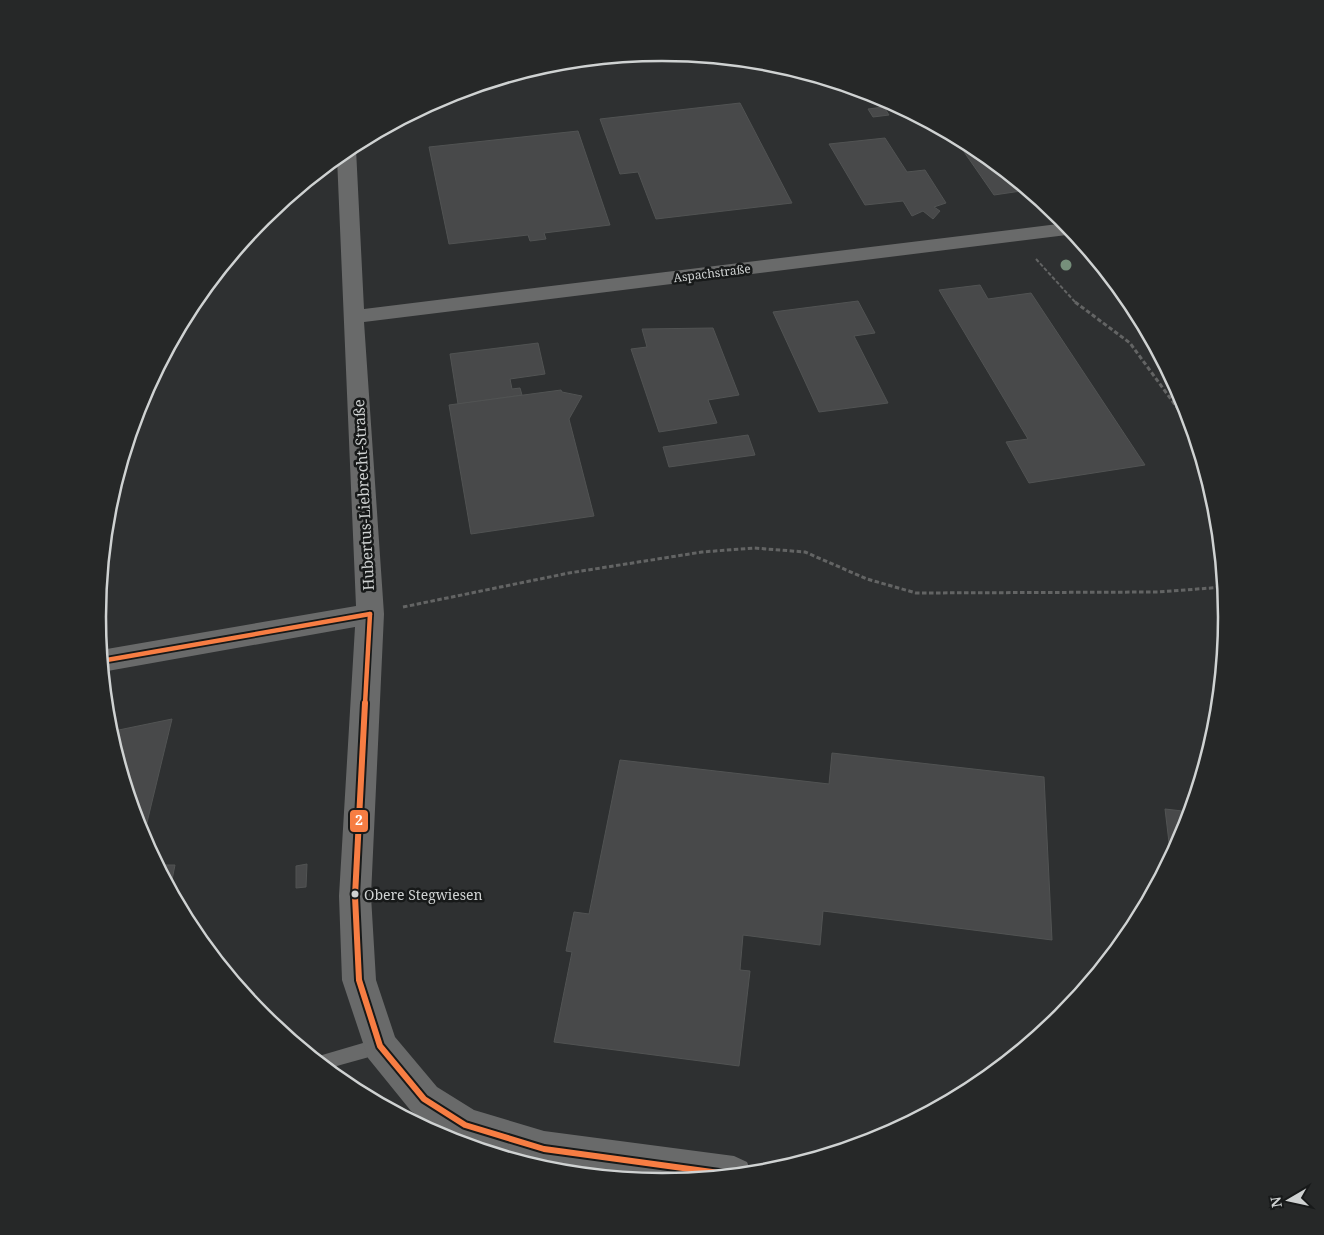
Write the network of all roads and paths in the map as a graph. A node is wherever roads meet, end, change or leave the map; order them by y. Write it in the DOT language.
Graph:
graph roads {
  1 [pos="346,160"];
  2 [pos="1061,230"];
  3 [pos="1016,236"];
  4 [pos="353,317"];
  5 [pos="1177,407"];
  6 [pos="1217,588"];
  7 [pos="370,614"];
  8 [pos="108,660"];
  9 [pos="380,1046"];
  10 [pos="326,1061"];
  11 [pos="710,1172"];
  1 -- 4 [label="street, Hubertus-Liebrecht-Straße"];
  2 -- 3 [label="street, Aspachstraße"];
  3 -- 4 [label="street, Aspachstraße"];
  3 -- 5 [label="path"];
  4 -- 7 [label="street, Hubertus-Liebrecht-Straße"];
  6 -- 7 [label="path"];
  7 -- 8 [label="street"];
  7 -- 9 [label="street, Hubertus-Liebrecht-Straße"];
  9 -- 10 [label="lane"];
  9 -- 11 [label="street, Hubertus-Liebrecht-Straße"];
}
